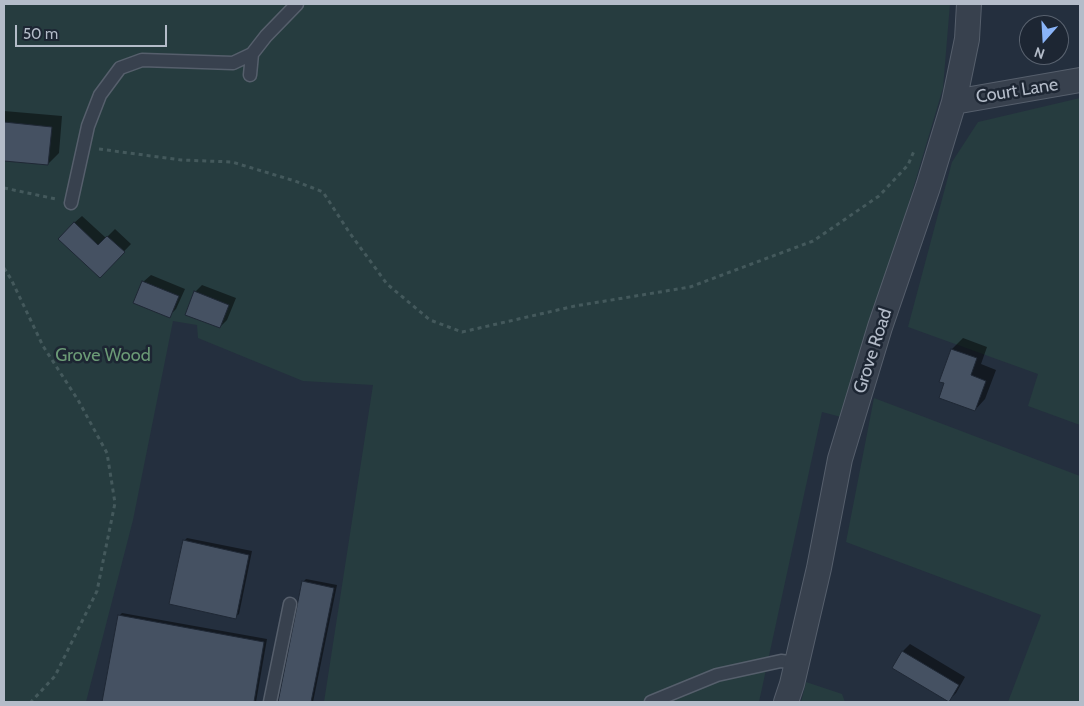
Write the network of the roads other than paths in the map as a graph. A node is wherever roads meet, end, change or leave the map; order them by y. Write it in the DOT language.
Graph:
graph roads {
  1 [pos="297,4"];
  2 [pos="969,4"];
  3 [pos="252,54"];
  4 [pos="250,75"];
  5 [pos="1080,80"];
  6 [pos="954,102"];
  7 [pos="71,202"];
  8 [pos="290,604"];
  9 [pos="797,663"];
  10 [pos="270,702"];
  11 [pos="650,702"];
  12 [pos="786,702"];
  1 -- 3 [label="lane"];
  2 -- 6 [label="street, Grove Road"];
  3 -- 4 [label="lane"];
  3 -- 7 [label="lane"];
  5 -- 6 [label="street, Court Lane"];
  6 -- 9 [label="street, Grove Road"];
  8 -- 10 [label="lane"];
  9 -- 11 [label="lane"];
  9 -- 12 [label="street, Grove Road"];
}
